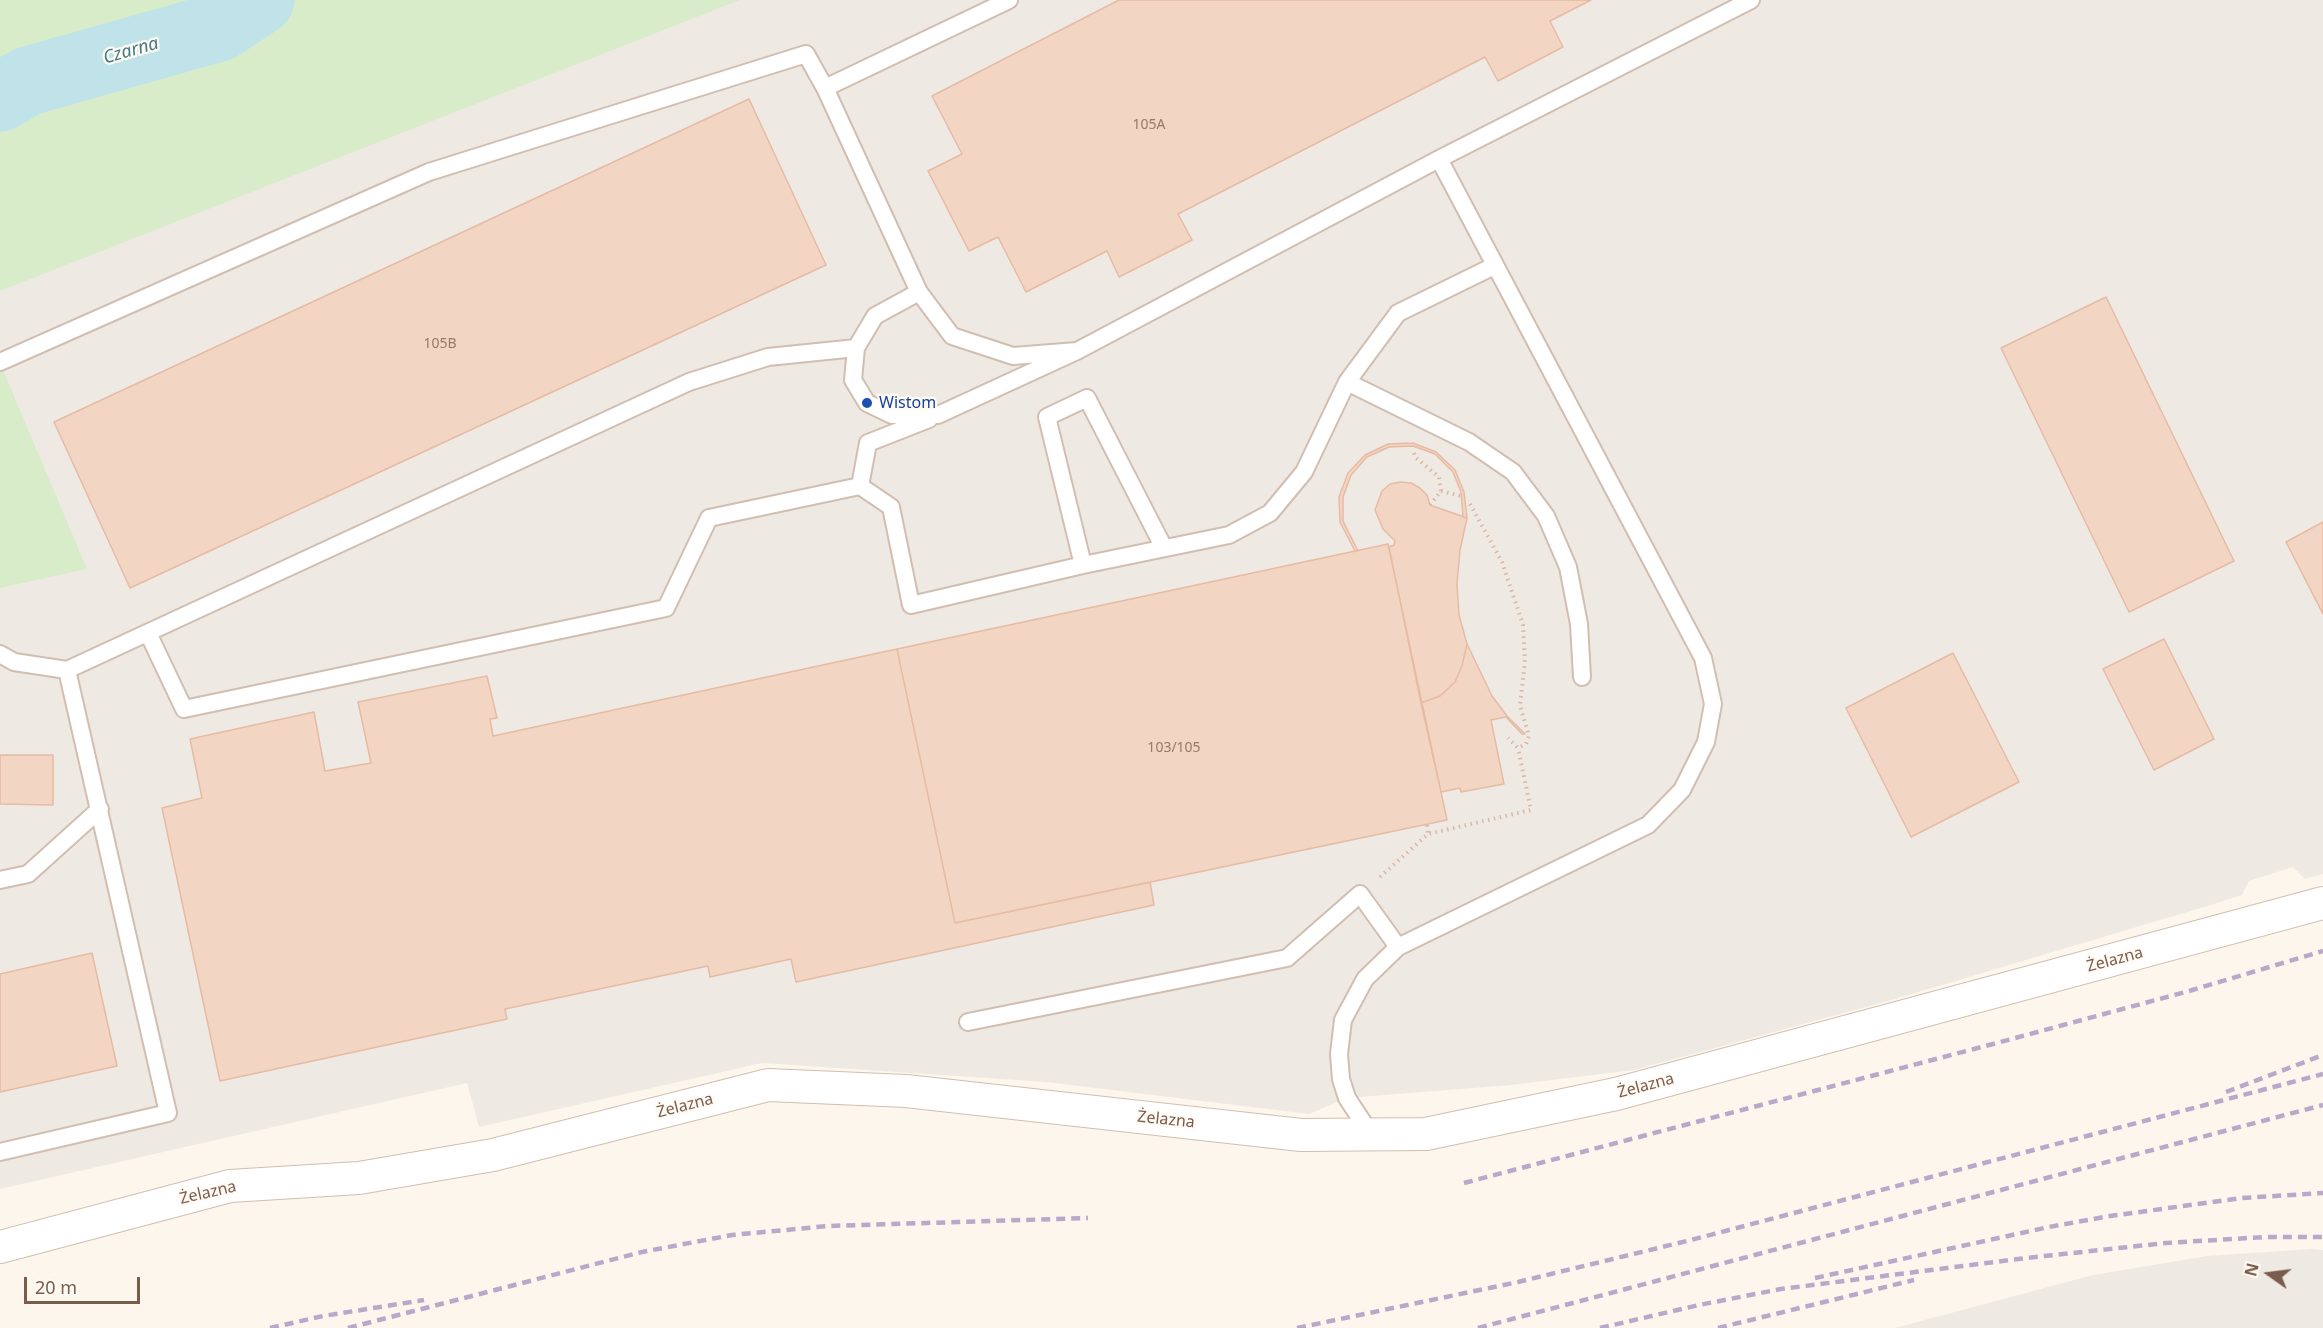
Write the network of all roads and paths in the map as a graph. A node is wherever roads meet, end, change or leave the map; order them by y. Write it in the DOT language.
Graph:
graph roads {
  1 [pos="1009,0"];
  2 [pos="1751,0"];
  3 [pos="825,88"];
  4 [pos="1439,159"];
  5 [pos="1494,266"];
  6 [pos="919,292"];
  7 [pos="856,348"];
  8 [pos="1077,351"];
  9 [pos="0,362"];
  10 [pos="1347,382"];
  11 [pos="938,415"];
  12 [pos="1414,453"];
  13 [pos="860,486"];
  14 [pos="1441,491"];
  15 [pos="1461,496"];
  16 [pos="1470,504"];
  17 [pos="1430,505"];
  18 [pos="1164,548"];
  19 [pos="1083,565"];
  20 [pos="148,633"];
  21 [pos="0,654"];
  22 [pos="67,669"];
  23 [pos="1582,677"];
  24 [pos="1508,738"];
  25 [pos="1518,748"];
  26 [pos="100,809"];
  27 [pos="1427,825"];
  28 [pos="1428,834"];
  29 [pos="0,880"];
  30 [pos="1360,894"];
  31 [pos="2323,903"];
  32 [pos="1398,947"];
  33 [pos="968,1022"];
  34 [pos="1372,1136"];
  35 [pos="0,1152"];
  36 [pos="0,1247"];
  1 -- 3 [label="lane"];
  2 -- 4 [label="lane"];
  3 -- 6 [label="lane"];
  3 -- 9 [label="lane"];
  4 -- 5 [label="lane"];
  4 -- 8 [label="lane"];
  5 -- 10 [label="lane"];
  5 -- 32 [label="lane"];
  6 -- 7 [label="lane"];
  6 -- 8 [label="lane"];
  7 -- 11 [label="lane"];
  7 -- 20 [label="lane"];
  8 -- 11 [label="lane"];
  10 -- 18 [label="lane"];
  10 -- 23 [label="lane"];
  11 -- 13 [label="lane"];
  12 -- 14 [label="path"];
  13 -- 19 [label="lane"];
  13 -- 20 [label="lane"];
  14 -- 15 [label="path"];
  14 -- 17 [label="path"];
  16 -- 25 [label="path"];
  18 -- 19 [label="lane"];
  18 -- 19 [label="lane"];
  20 -- 22 [label="lane"];
  21 -- 22 [label="lane"];
  22 -- 26 [label="lane"];
  24 -- 25 [label="path"];
  25 -- 28 [label="path"];
  26 -- 29 [label="lane"];
  26 -- 35 [label="lane"];
  27 -- 28 [label="path"];
  28 -- 30 [label="path"];
  30 -- 32 [label="lane"];
  30 -- 33 [label="lane"];
  31 -- 34 [label="street, Żelazna"];
  32 -- 34 [label="lane"];
  34 -- 36 [label="street, Żelazna"];
}
